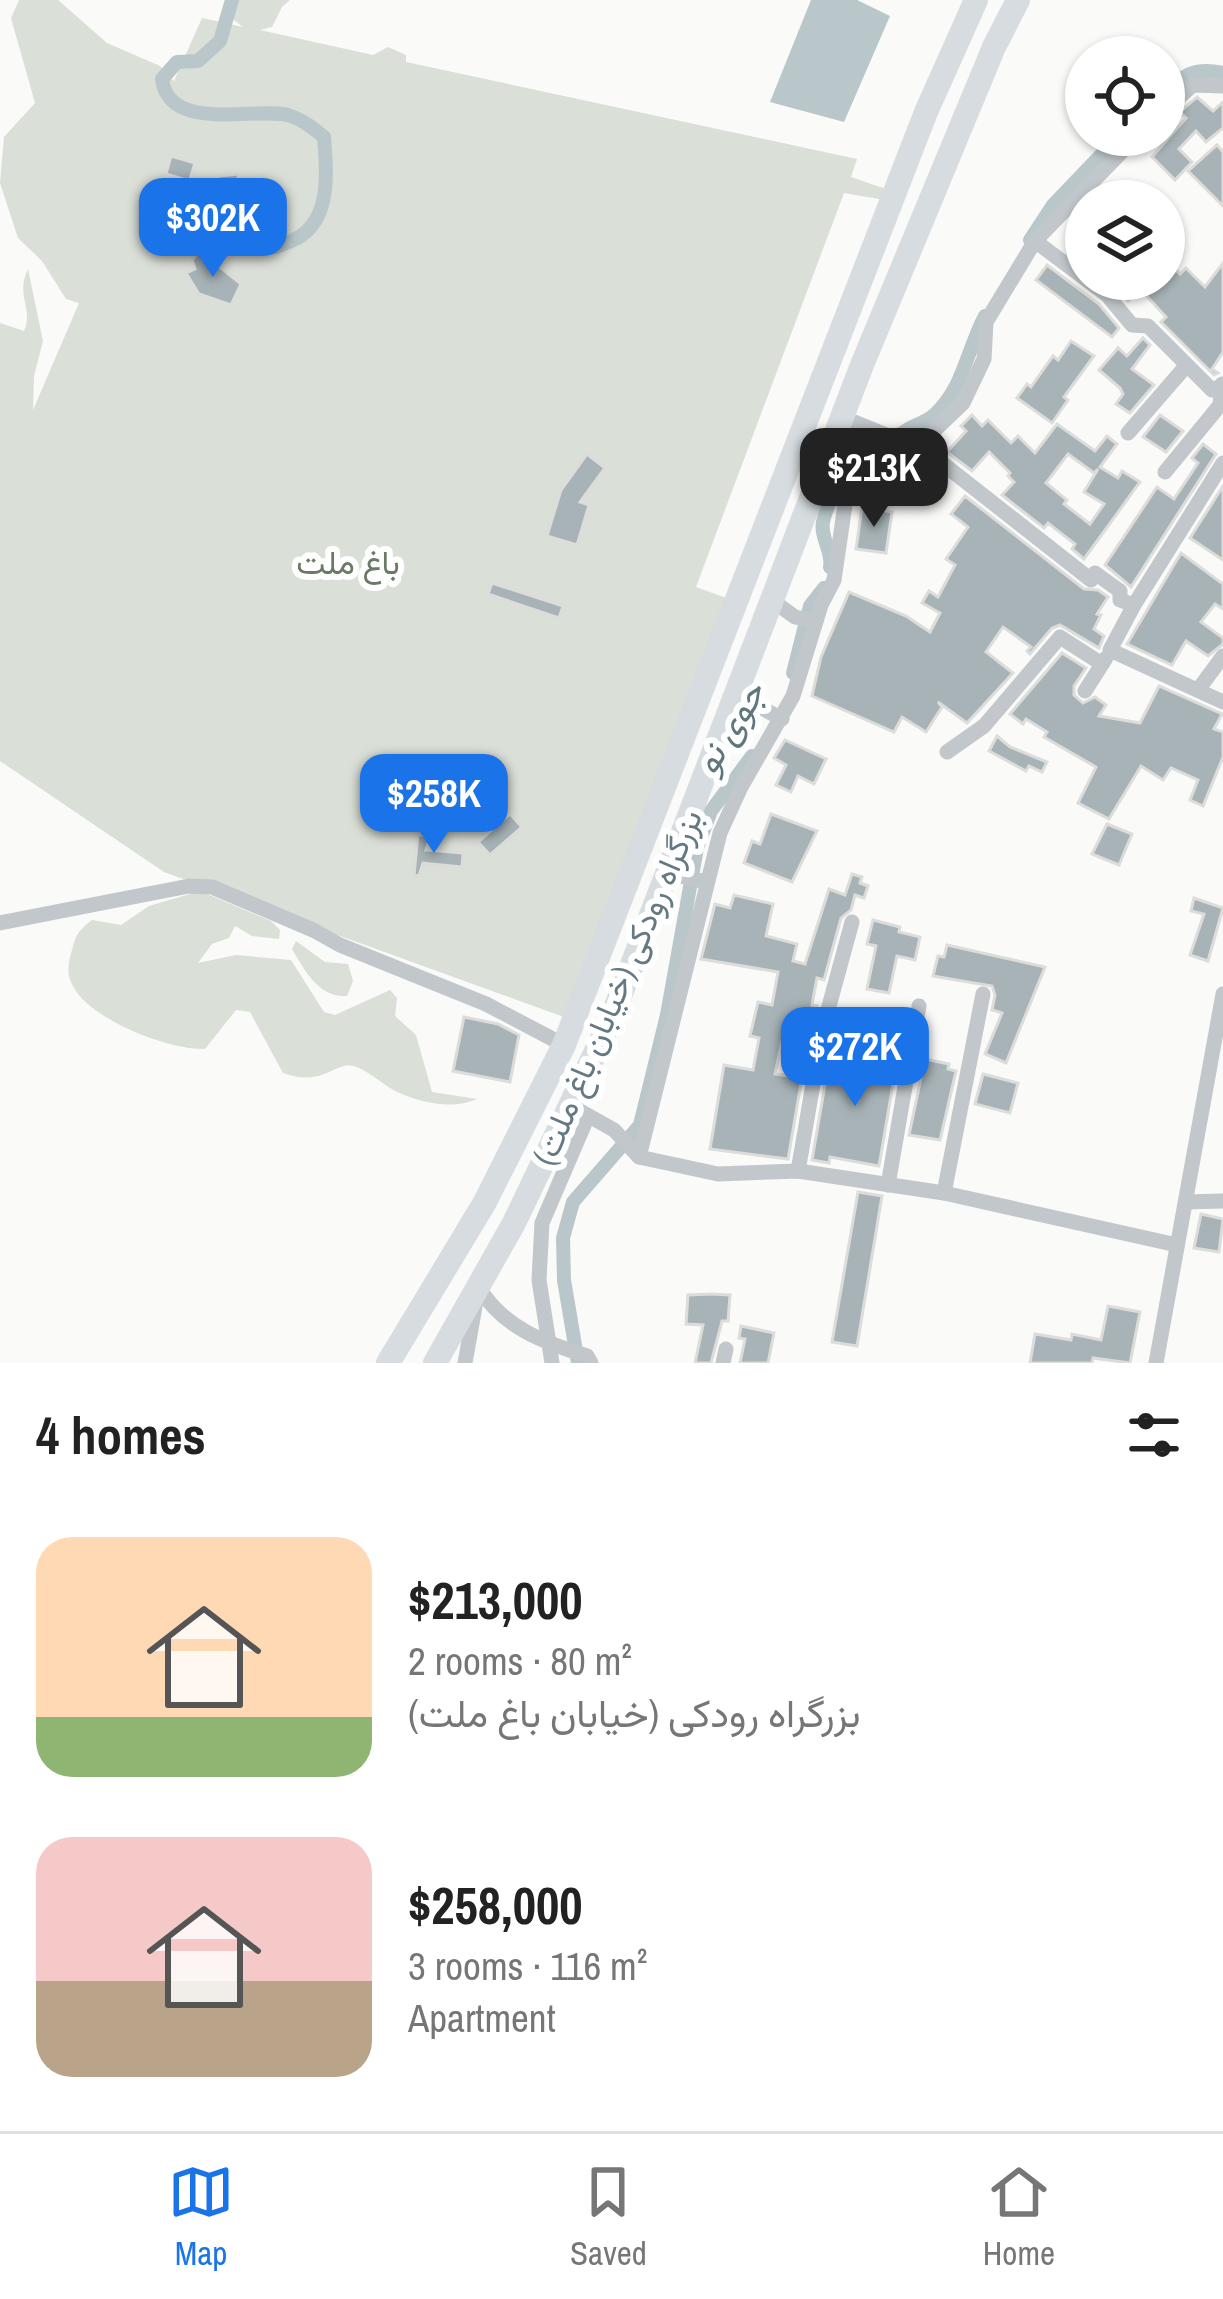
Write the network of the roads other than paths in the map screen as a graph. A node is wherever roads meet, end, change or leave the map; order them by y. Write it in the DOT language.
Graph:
graph roads {
  1 [pos="976,0"];
  2 [pos="1018,0"];
  3 [pos="1223,86"];
  4 [pos="1185,92"];
  5 [pos="1118,156"];
  6 [pos="1035,241"];
  7 [pos="1186,366"];
  8 [pos="1223,385"];
  9 [pos="842,417"];
  10 [pos="1128,433"];
  11 [pos="912,445"];
  12 [pos="1223,463"];
  13 [pos="1165,472"];
  14 [pos="773,601"];
  15 [pos="1134,604"];
  16 [pos="806,619"];
  17 [pos="1223,656"];
  18 [pos="1106,657"];
  19 [pos="1198,690"];
  20 [pos="1085,691"];
  21 [pos="738,695"];
  22 [pos="1223,703"];
  23 [pos="776,715"];
  24 [pos="947,752"];
  25 [pos="688,878"];
  26 [pos="852,922"];
  27 [pos="0,923"];
  28 [pos="983,994"];
  29 [pos="1223,994"];
  30 [pos="919,1006"];
  31 [pos="564,1046"];
  32 [pos="581,1111"];
  33 [pos="633,1151"];
  34 [pos="798,1171"];
  35 [pos="888,1185"];
  36 [pos="944,1193"];
  37 [pos="1223,1201"];
  38 [pos="1186,1202"];
  39 [pos="1177,1245"];
  40 [pos="478,1288"];
  41 [pos="550,1344"];
  42 [pos="589,1361"];
  43 [pos="388,1363"];
  44 [pos="435,1363"];
  45 [pos="465,1363"];
  46 [pos="552,1363"];
  47 [pos="1156,1363"];
  1 -- 31 [label="highway, بزرگراه رودکی (خیابان باغ ملت)"];
  2 -- 9 [label="highway, بزرگراه رودکی (خیابان باغ ملت)"];
  3 -- 4 [label="street"];
  5 -- 6 [label="street"];
  6 -- 7 [label="street"];
  6 -- 11 [label="street"];
  7 -- 8 [label="street"];
  7 -- 10 [label="street"];
  8 -- 13 [label="street"];
  9 -- 11 [label="street"];
  9 -- 14 [label="highway, بزرگراه رودکی (خیابان باغ ملت)"];
  11 -- 15 [label="street"];
  11 -- 16 [label="street"];
  12 -- 15 [label="street"];
  14 -- 16 [label="street"];
  14 -- 21 [label="highway, بزرگراه رودکی (خیابان باغ ملت)"];
  15 -- 18 [label="street"];
  16 -- 23 [label="street"];
  17 -- 19 [label="street"];
  18 -- 19 [label="street"];
  18 -- 20 [label="street"];
  18 -- 24 [label="street"];
  19 -- 22 [label="street"];
  21 -- 23 [label="street"];
  21 -- 25 [label="highway, بزرگراه رودکی (خیابان باغ ملت)"];
  23 -- 25 [label="street"];
  25 -- 32 [label="highway, بزرگراه رودکی (خیابان باغ ملت)"];
  25 -- 33 [label="street"];
  26 -- 34 [label="street"];
  27 -- 31 [label="street"];
  28 -- 36 [label="street"];
  29 -- 38 [label="street"];
  30 -- 35 [label="street"];
  31 -- 43 [label="highway, بزرگراه رودکی (خیابان باغ ملت)"];
  32 -- 33 [label="street"];
  32 -- 40 [label="highway, بزرگراه رودکی (خیابان باغ ملت)"];
  32 -- 41 [label="street"];
  33 -- 34 [label="street"];
  34 -- 35 [label="street"];
  35 -- 36 [label="street"];
  36 -- 39 [label="street"];
  37 -- 38 [label="street"];
  38 -- 39 [label="street"];
  39 -- 47 [label="street"];
  40 -- 41 [label="street"];
  40 -- 44 [label="highway, بزرگراه رودکی (خیابان باغ ملت)"];
  40 -- 45 [label="street"];
  41 -- 42 [label="street"];
  41 -- 46 [label="street"];
}
